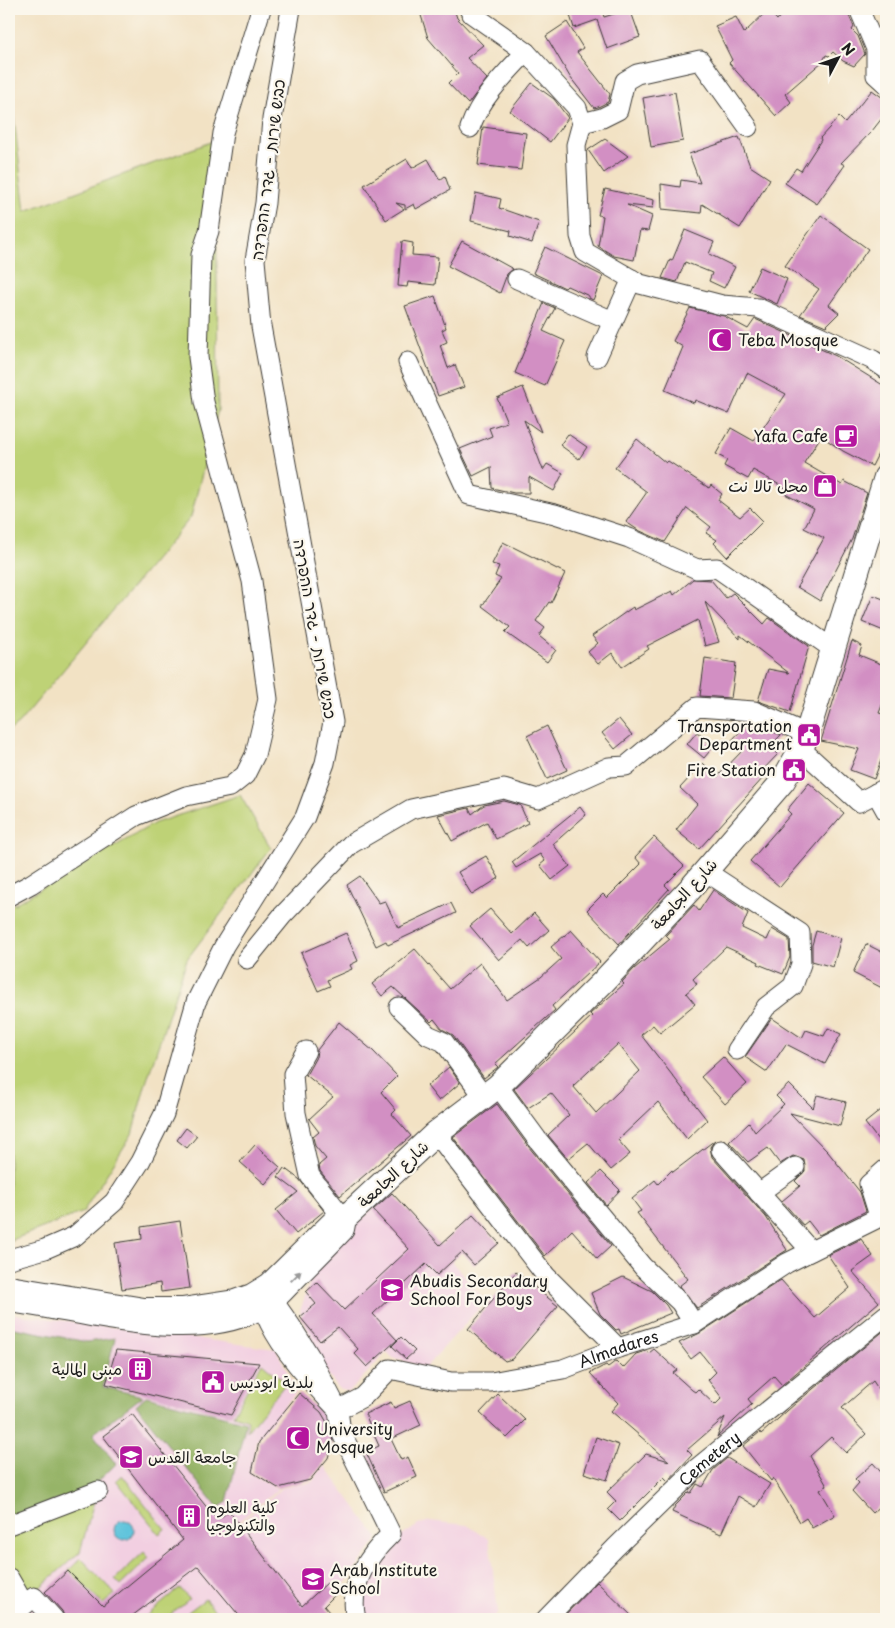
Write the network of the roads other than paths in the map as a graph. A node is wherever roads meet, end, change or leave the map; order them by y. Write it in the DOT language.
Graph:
graph roads {
  1 [pos="262,9"];
  2 [pos="290,9"];
  3 [pos="469,9"];
  4 [pos="859,9"];
  5 [pos="526,52"];
  6 [pos="886,84"];
  7 [pos="582,122"];
  8 [pos="748,127"];
  9 [pos="470,128"];
  10 [pos="517,279"];
  11 [pos="632,280"];
  12 [pos="613,321"];
  13 [pos="597,358"];
  14 [pos="408,362"];
  15 [pos="886,369"];
  16 [pos="886,477"];
  17 [pos="833,649"];
  18 [pos="804,742"];
  19 [pos="881,790"];
  20 [pos="886,811"];
  21 [pos="705,871"];
  22 [pos="9,896"];
  23 [pos="247,959"];
  24 [pos="399,1007"];
  25 [pos="737,1050"];
  26 [pos="306,1051"];
  27 [pos="491,1091"];
  28 [pos="436,1133"];
  29 [pos="721,1150"];
  30 [pos="795,1167"];
  31 [pos="886,1169"];
  32 [pos="760,1193"];
  33 [pos="883,1215"];
  34 [pos="344,1219"];
  35 [pos="811,1251"];
  36 [pos="9,1259"];
  37 [pos="9,1288"];
  38 [pos="265,1299"];
  39 [pos="9,1300"];
  40 [pos="886,1315"];
  41 [pos="694,1324"];
  42 [pos="618,1348"];
  43 [pos="338,1410"];
  44 [pos="98,1491"];
  45 [pos="9,1525"];
  46 [pos="9,1578"];
  47 [pos="20,1612"];
  48 [pos="54,1619"];
  49 [pos="356,1619"];
  50 [pos="546,1619"];
  1 -- 22 [label="street"];
  2 -- 36 [label="street, כביש שירות - גדר ההפרדה"];
  3 -- 5 [label="street"];
  4 -- 6 [label="street"];
  5 -- 7 [label="street"];
  5 -- 9 [label="street"];
  7 -- 8 [label="street"];
  7 -- 11 [label="street"];
  10 -- 12 [label="street"];
  11 -- 12 [label="street"];
  11 -- 15 [label="street"];
  12 -- 13 [label="street"];
  14 -- 17 [label="street"];
  16 -- 17 [label="main road, شارع الجامعة"];
  17 -- 18 [label="main road, شارع الجامعة"];
  18 -- 19 [label="street"];
  18 -- 21 [label="main road, شارع الجامعة"];
  18 -- 23 [label="street"];
  19 -- 20 [label="street"];
  21 -- 25 [label="street"];
  21 -- 27 [label="main road, شارع الجامعة"];
  24 -- 27 [label="street"];
  26 -- 34 [label="street"];
  27 -- 28 [label="main road, شارع الجامعة"];
  27 -- 41 [label="street"];
  28 -- 34 [label="main road, شارع الجامعة"];
  28 -- 42 [label="street"];
  29 -- 32 [label="street"];
  30 -- 32 [label="street"];
  31 -- 33 [label="street"];
  32 -- 35 [label="street"];
  33 -- 35 [label="street, Almadares"];
  34 -- 38 [label="main road, شارع الجامعة"];
  35 -- 41 [label="street, Almadares"];
  37 -- 38 [label="main road, شارع الجامعة"];
  38 -- 39 [label="main road, شارع الجامعة"];
  38 -- 43 [label="street"];
  40 -- 50 [label="street, Cemetery"];
  41 -- 42 [label="street, Almadares"];
  42 -- 43 [label="street, Almadares"];
  43 -- 49 [label="street"];
  44 -- 45 [label="street"];
  46 -- 47 [label="street"];
  47 -- 48 [label="street"];
}
